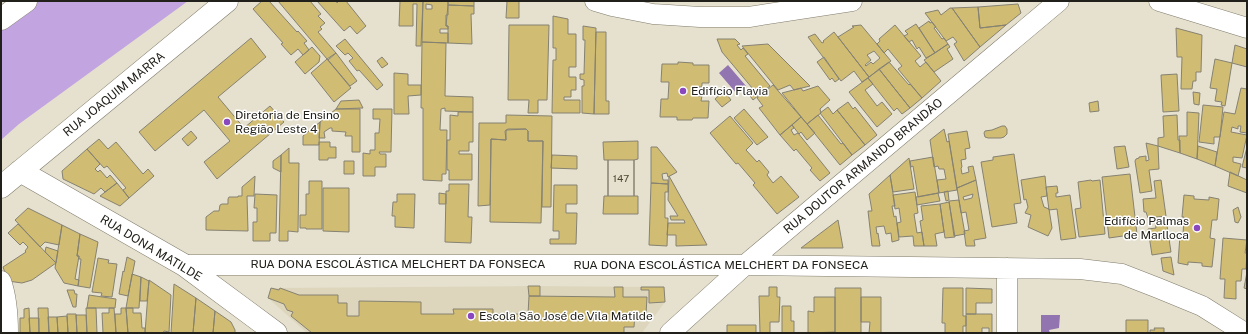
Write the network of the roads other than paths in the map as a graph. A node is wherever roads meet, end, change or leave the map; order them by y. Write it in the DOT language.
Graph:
graph roads {
  1 [pos="26,1"];
  2 [pos="227,1"];
  3 [pos="595,1"];
  4 [pos="852,1"];
  5 [pos="1059,1"];
  6 [pos="1159,1"];
  7 [pos="1,19"];
  8 [pos="1247,28"];
  9 [pos="20,171"];
  10 [pos="1,187"];
  11 [pos="184,265"];
  12 [pos="746,265"];
  13 [pos="1007,268"];
  14 [pos="1,281"];
  15 [pos="257,326"];
  16 [pos="8,333"];
  17 [pos="276,333"];
  18 [pos="670,333"];
  19 [pos="1007,333"];
  20 [pos="1245,333"];
  1 -- 7 [label="main road"];
  2 -- 9 [label="main road, RUA JOAQUIM MARRA"];
  3 -- 4 [label="street"];
  5 -- 12 [label="street, RUA DOUTOR ARMANDO BRANDÃO"];
  6 -- 8 [label="street"];
  9 -- 10 [label="main road, RUA JOAQUIM MARRA"];
  9 -- 11 [label="main road, RUA DONA MATILDE"];
  11 -- 12 [label="street, RUA DONA ESCOLÁSTICA MELCHERT DA FONSECA"];
  11 -- 15 [label="main road, RUA DONA MATILDE"];
  12 -- 13 [label="street, RUA DONA ESCOLÁSTICA MELCHERT DA FONSECA"];
  12 -- 18 [label="street, RUA DOUTOR ARMANDO BRANDÃO"];
  13 -- 19 [label="street"];
  13 -- 20 [label="street, RUA DONA ESCOLÁSTICA MELCHERT DA FONSECA"];
  14 -- 16 [label="street"];
  15 -- 17 [label="main road, RUA DONA MATILDE"];
}
